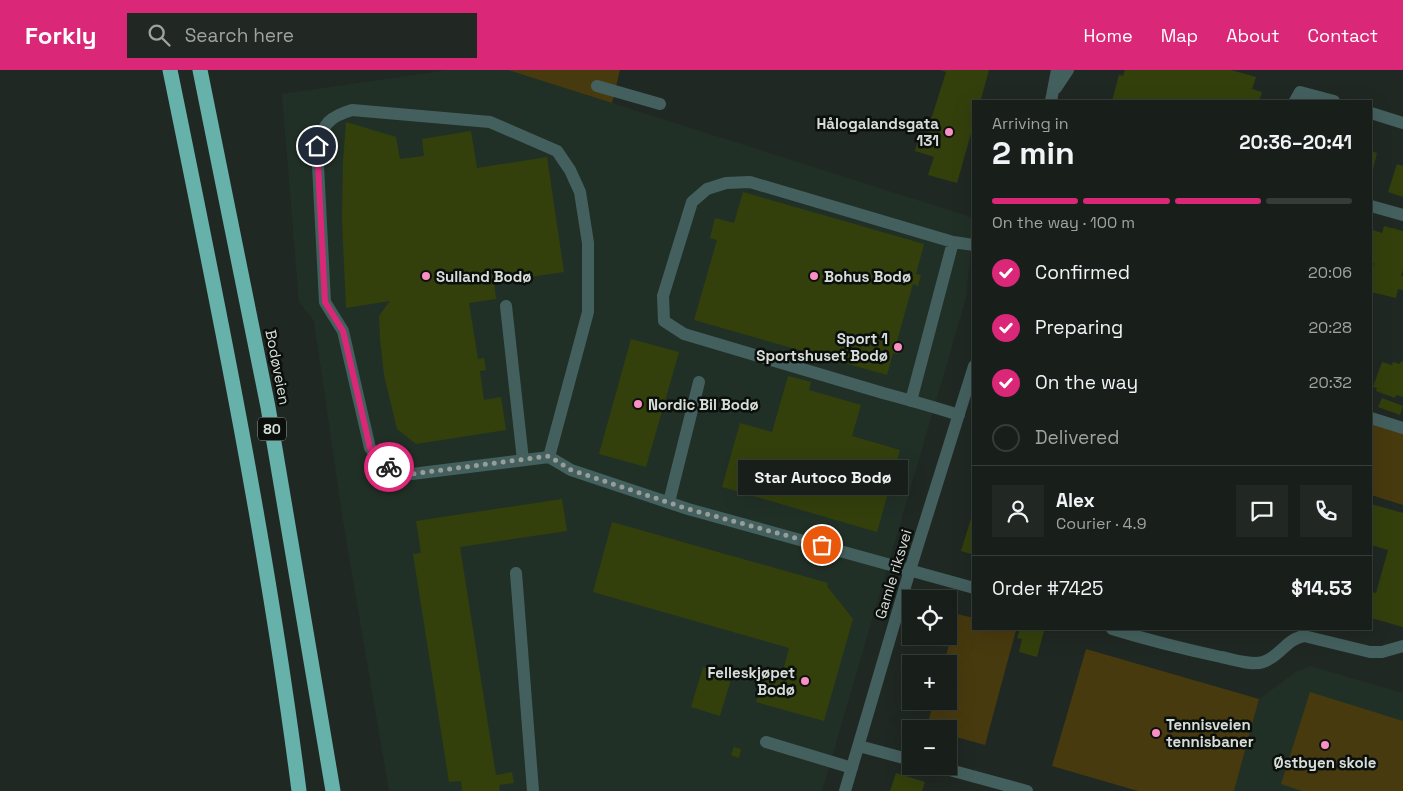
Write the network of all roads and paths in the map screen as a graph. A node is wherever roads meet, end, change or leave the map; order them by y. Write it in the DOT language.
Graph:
graph roads {
  1 [pos="170,70"];
  2 [pos="200,70"];
  3 [pos="1057,70"];
  4 [pos="1068,70"];
  5 [pos="597,86"];
  6 [pos="1053,96"];
  7 [pos="1298,97"];
  8 [pos="1325,100"];
  9 [pos="660,104"];
  10 [pos="1372,113"];
  11 [pos="1403,123"];
  12 [pos="1372,206"];
  13 [pos="1403,215"];
  14 [pos="953,242"];
  15 [pos="972,245"];
  16 [pos="506,306"];
  17 [pos="972,373"];
  18 [pos="700,382"];
  19 [pos="911,401"];
  20 [pos="960,415"];
  21 [pos="1372,418"];
  22 [pos="1403,428"];
  23 [pos="549,456"];
  24 [pos="523,460"];
  25 [pos="668,502"];
  26 [pos="910,570"];
  27 [pos="516,573"];
  28 [pos="972,587"];
  29 [pos="1115,630"];
  30 [pos="1292,633"];
  31 [pos="1403,646"];
  32 [pos="766,742"];
  33 [pos="859,746"];
  34 [pos="902,758"];
  35 [pos="852,768"];
  36 [pos="957,772"];
  37 [pos="300,791"];
  38 [pos="332,791"];
  39 [pos="533,791"];
  40 [pos="845,791"];
  41 [pos="1026,791"];
  1 -- 37 [label="highway, 80"];
  2 -- 38 [label="highway, Bodøveien / 80"];
  3 -- 6 [label="street"];
  4 -- 6 [label="street"];
  5 -- 9 [label="street"];
  7 -- 8 [label="street"];
  10 -- 11 [label="street"];
  12 -- 13 [label="street"];
  14 -- 15 [label="street"];
  14 -- 19 [label="street"];
  14 -- 19 [label="street"];
  16 -- 24 [label="street"];
  17 -- 20 [label="street, Gamle riksvei"];
  18 -- 25 [label="street"];
  19 -- 20 [label="street"];
  20 -- 26 [label="street, Gamle riksvei"];
  21 -- 22 [label="street"];
  23 -- 24 [label="street"];
  23 -- 24 [label="street"];
  23 -- 25 [label="street"];
  25 -- 26 [label="street"];
  26 -- 28 [label="street"];
  26 -- 33 [label="street, Gamle riksvei"];
  27 -- 39 [label="street"];
  29 -- 30 [label="street"];
  30 -- 31 [label="street"];
  32 -- 35 [label="street"];
  33 -- 34 [label="street"];
  33 -- 35 [label="street, Gamle riksvei"];
  35 -- 40 [label="street, Gamle riksvei"];
  36 -- 41 [label="street"];
}
